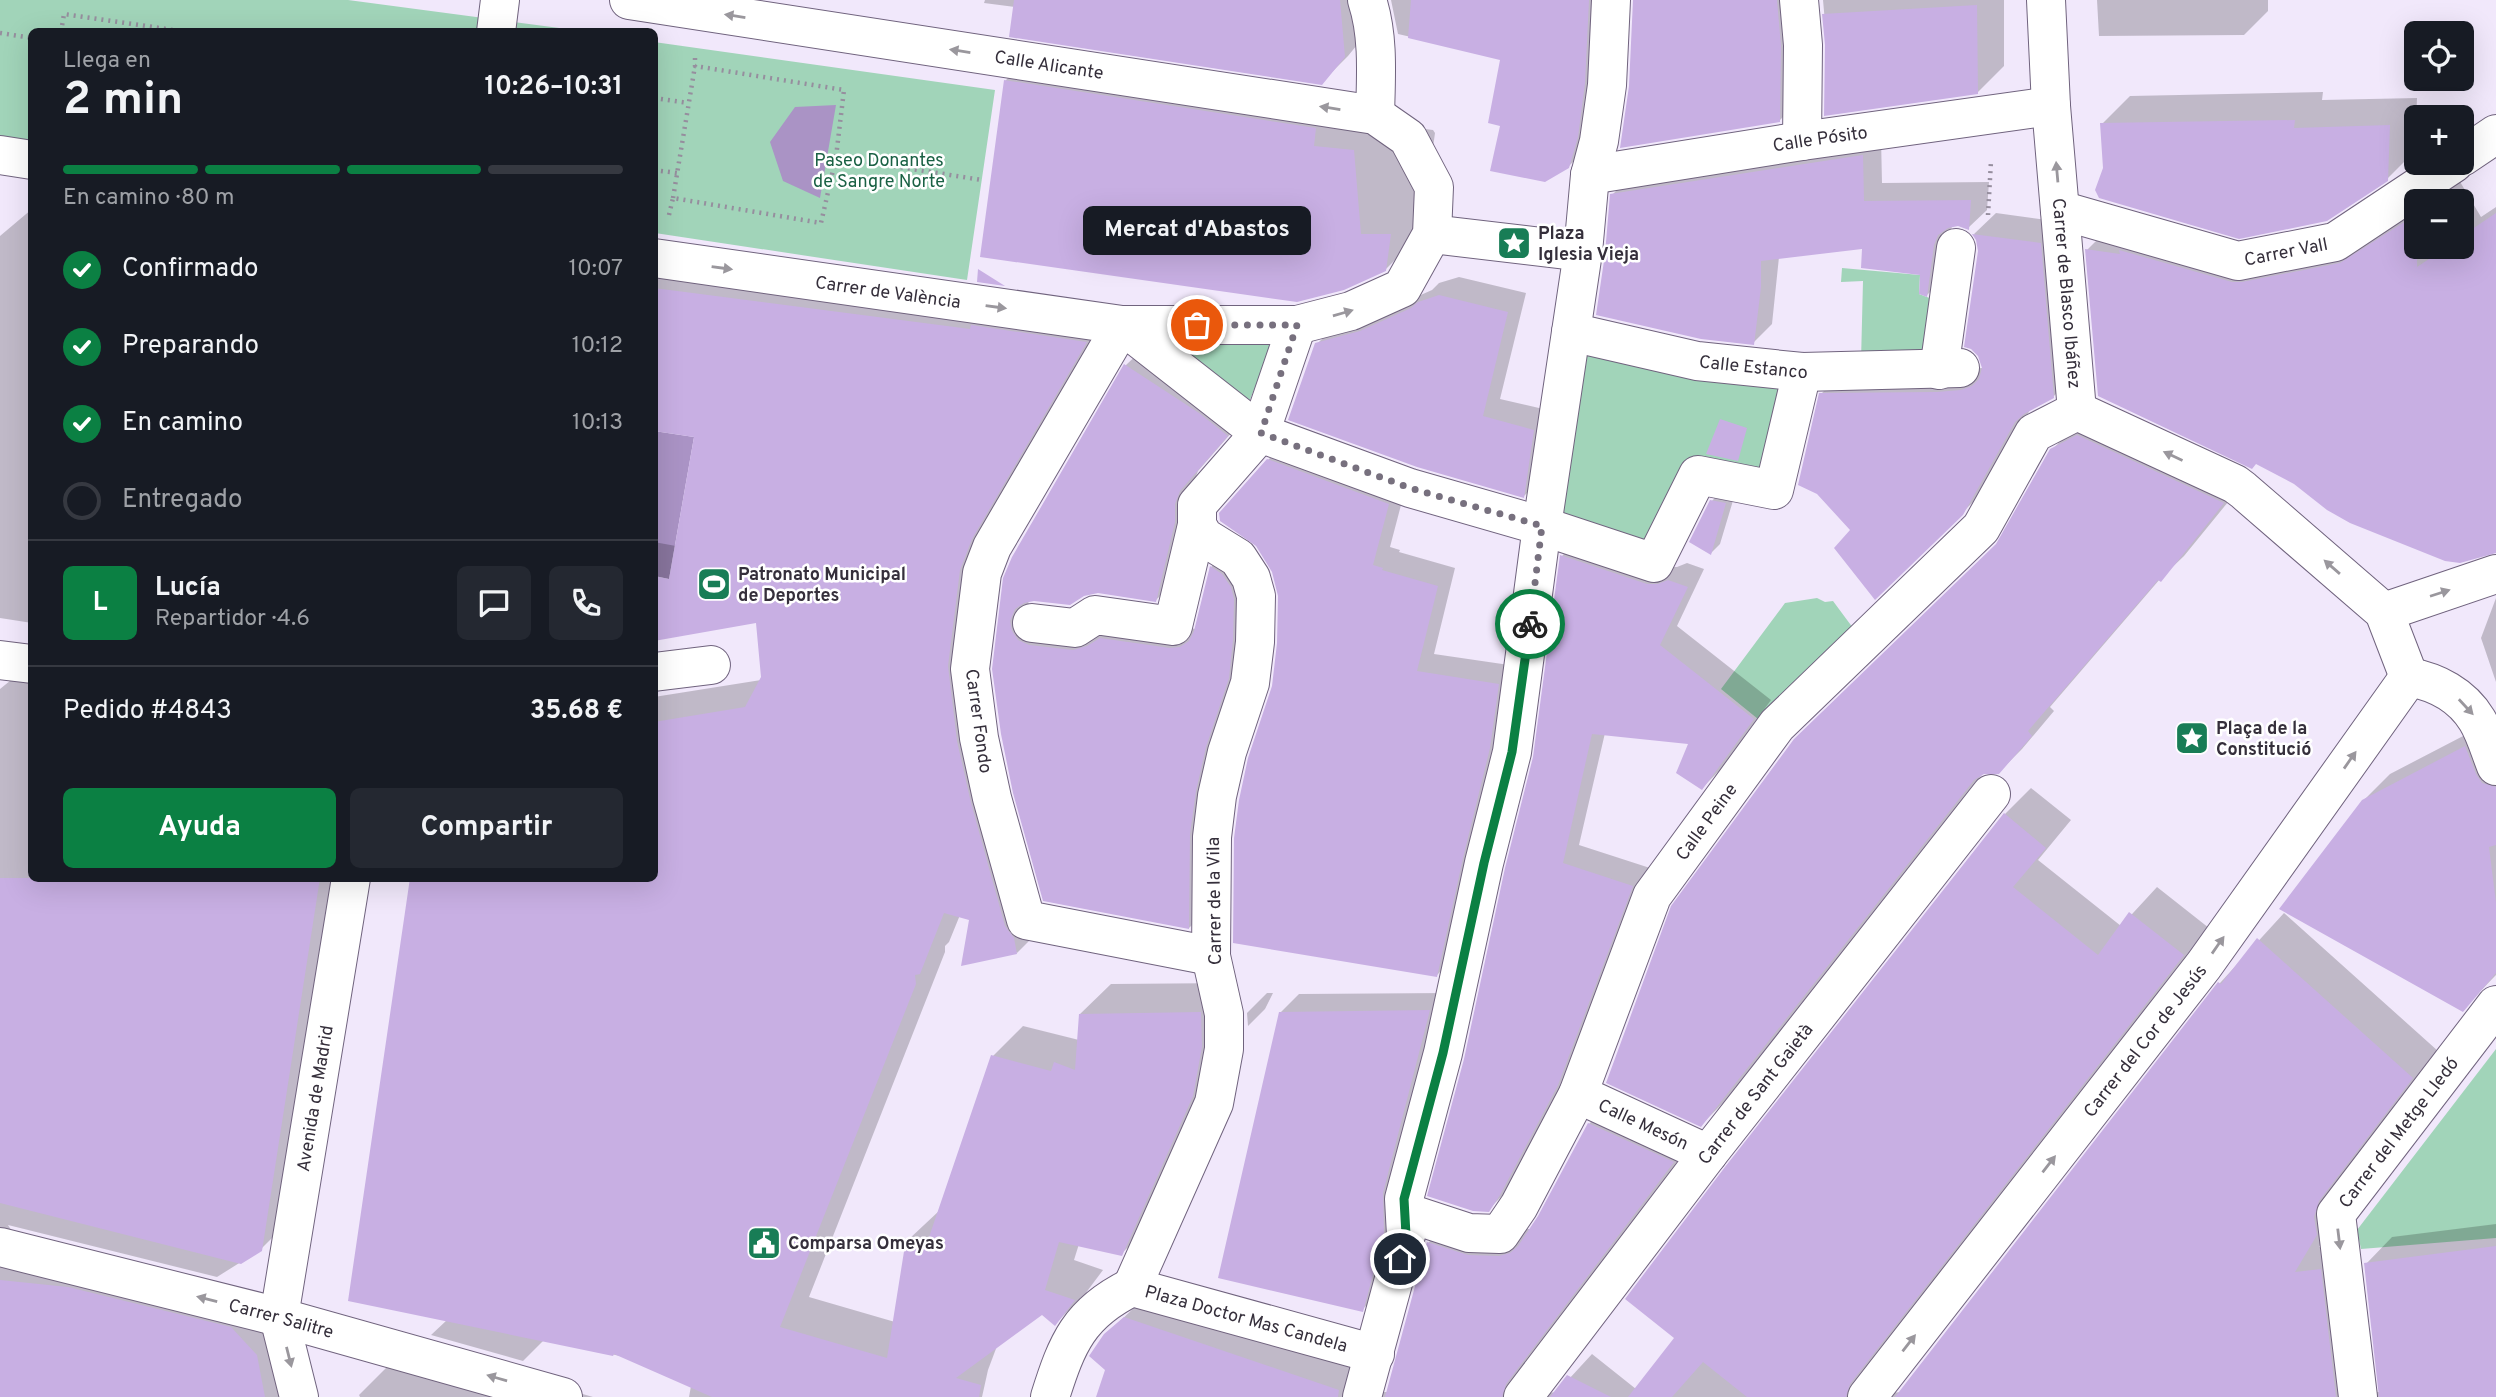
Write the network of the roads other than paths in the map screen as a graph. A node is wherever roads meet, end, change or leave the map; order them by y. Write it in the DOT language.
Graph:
graph roads {
  1 [pos="500,0"];
  2 [pos="629,0"];
  3 [pos="1611,0"];
  4 [pos="1799,0"];
  5 [pos="2046,0"];
  6 [pos="1374,4"];
  7 [pos="496,28"];
  8 [pos="2052,106"];
  9 [pos="1375,115"];
  10 [pos="2496,134"];
  11 [pos="1802,141"];
  12 [pos="2474,149"];
  13 [pos="0,155"];
  14 [pos="28,159"];
  15 [pos="1590,175"];
  16 [pos="2436,175"];
  17 [pos="2060,209"];
  18 [pos="1432,234"];
  19 [pos="1956,248"];
  20 [pos="1583,252"];
  21 [pos="658,259"];
  22 [pos="1122,325"];
  23 [pos="1297,325"];
  24 [pos="1571,332"];
  25 [pos="1802,372"];
  26 [pos="2077,411"];
  27 [pos="1261,433"];
  28 [pos="1197,525"];
  29 [pos="1542,526"];
  30 [pos="2496,574"];
  31 [pos="2384,612"];
  32 [pos="1032,623"];
  33 [pos="0,660"];
  34 [pos="28,664"];
  35 [pos="711,665"];
  36 [pos="658,672"];
  37 [pos="2409,677"];
  38 [pos="2496,766"];
  39 [pos="1992,793"];
  40 [pos="350,882"];
  41 [pos="1211,956"];
  42 [pos="2496,1005"];
  43 [pos="1578,1094"];
  44 [pos="1708,1154"];
  45 [pos="1405,1212"];
  46 [pos="0,1247"];
  47 [pos="1132,1287"];
  48 [pos="279,1317"];
  49 [pos="1375,1354"];
  50 [pos="299,1397"];
  51 [pos="563,1397"];
  52 [pos="1050,1397"];
  53 [pos="1362,1397"];
  54 [pos="1522,1397"];
  55 [pos="1867,1397"];
  56 [pos="2358,1397"];
  1 -- 7 [label="street"];
  9 -- 2 [label="street, Calle Alicante, one-way"];
  3 -- 15 [label="street"];
  4 -- 11 [label="street"];
  5 -- 8 [label="street, Carrer de Blasco Ibáñez"];
  6 -- 9 [label="street"];
  8 -- 11 [label="street, Calle Pósito"];
  17 -- 8 [label="street, Carrer de Blasco Ibáñez, one-way"];
  9 -- 18 [label="street, Calle Alicante"];
  10 -- 12 [label="street"];
  11 -- 15 [label="street, Calle Pósito"];
  13 -- 14 [label="street"];
  15 -- 20 [label="street"];
  16 -- 17 [label="street, Carrer Vall"];
  17 -- 26 [label="street, Carrer de Blasco Ibáñez"];
  18 -- 20 [label="street"];
  23 -- 18 [label="street, Carrer de València, one-way"];
  19 -- 25 [label="street, Calle Estanco"];
  20 -- 24 [label="street"];
  21 -- 22 [label="street, Carrer de València, one-way"];
  22 -- 23 [label="street, Carrer de València"];
  22 -- 27 [label="street, Carrer de València"];
  22 -- 41 [label="street, Carrer Fondo"];
  23 -- 27 [label="street"];
  24 -- 25 [label="street, Calle Estanco"];
  24 -- 29 [label="street"];
  25 -- 29 [label="street, Carrer de València"];
  31 -- 26 [label="street, Carrer de Blasco Ibáñez, one-way"];
  26 -- 43 [label="street, Calle Peine"];
  27 -- 28 [label="street"];
  27 -- 29 [label="street, Carrer de València"];
  28 -- 32 [label="street"];
  28 -- 41 [label="street, Carrer de la Vila"];
  29 -- 45 [label="street"];
  31 -- 30 [label="street, one-way"];
  31 -- 37 [label="street"];
  33 -- 34 [label="street"];
  35 -- 36 [label="street"];
  37 -- 38 [label="street, one-way"];
  55 -- 37 [label="street, Carrer del Cor de Jesús, one-way"];
  39 -- 44 [label="street, Carrer de Sant Gaietà"];
  40 -- 48 [label="street, Avenida de Madrid"];
  41 -- 47 [label="street, Carrer de la Vila"];
  42 -- 56 [label="street, Carrer del Metge Lledó, one-way"];
  43 -- 44 [label="street, Calle Mesón"];
  43 -- 45 [label="street, Calle Peine"];
  44 -- 54 [label="street, Carrer de Sant Gaietà"];
  45 -- 49 [label="street"];
  48 -- 46 [label="street, Carrer Salitre, one-way"];
  47 -- 49 [label="street, Plaza Doctor Mas Candela"];
  47 -- 52 [label="street, Plaza Doctor Mas Candela"];
  48 -- 50 [label="street, one-way"];
  51 -- 48 [label="street, Carrer Salitre, one-way"];
  49 -- 53 [label="street"];
}
